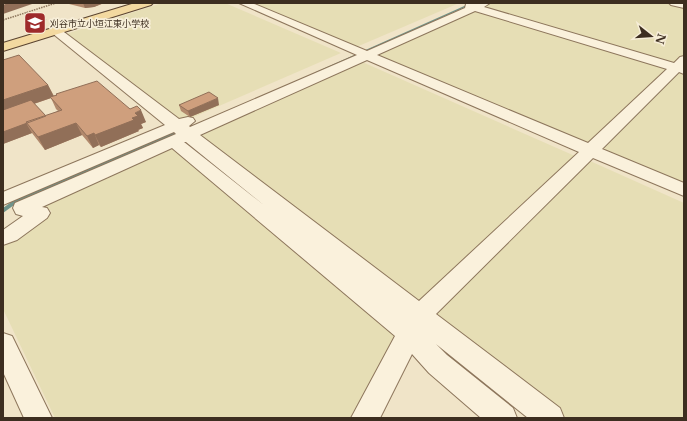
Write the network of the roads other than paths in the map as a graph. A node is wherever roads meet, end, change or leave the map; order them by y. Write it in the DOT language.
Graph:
graph roads {
  1 [pos="147,3"];
  2 [pos="674,3"];
  3 [pos="240,4"];
  4 [pos="469,4"];
  5 [pos="684,5"];
  6 [pos="54,26"];
  7 [pos="3,47"];
  8 [pos="358,54"];
  9 [pos="681,66"];
  10 [pos="182,133"];
  11 [pos="588,154"];
  12 [pos="3,184"];
  13 [pos="684,190"];
  14 [pos="3,199"];
  15 [pos="16,203"];
  16 [pos="3,238"];
  17 [pos="414,325"];
  18 [pos="6,357"];
  19 [pos="38,418"];
  20 [pos="365,418"];
  21 [pos="503,418"];
  22 [pos="550,418"];
  1 -- 6 [label="main road"];
  2 -- 5 [label="street"];
  3 -- 8 [label="street"];
  4 -- 8 [label="street"];
  4 -- 9 [label="street"];
  6 -- 7 [label="main road"];
  6 -- 10 [label="street"];
  8 -- 10 [label="street"];
  8 -- 11 [label="street"];
  9 -- 11 [label="street"];
  10 -- 15 [label="street"];
  10 -- 17 [label="street"];
  11 -- 13 [label="street"];
  11 -- 17 [label="street"];
  12 -- 15 [label="street"];
  14 -- 15 [label="street"];
  15 -- 16 [label="street"];
  17 -- 20 [label="street"];
  17 -- 21 [label="street"];
  17 -- 22 [label="street"];
  18 -- 19 [label="street"];
}
